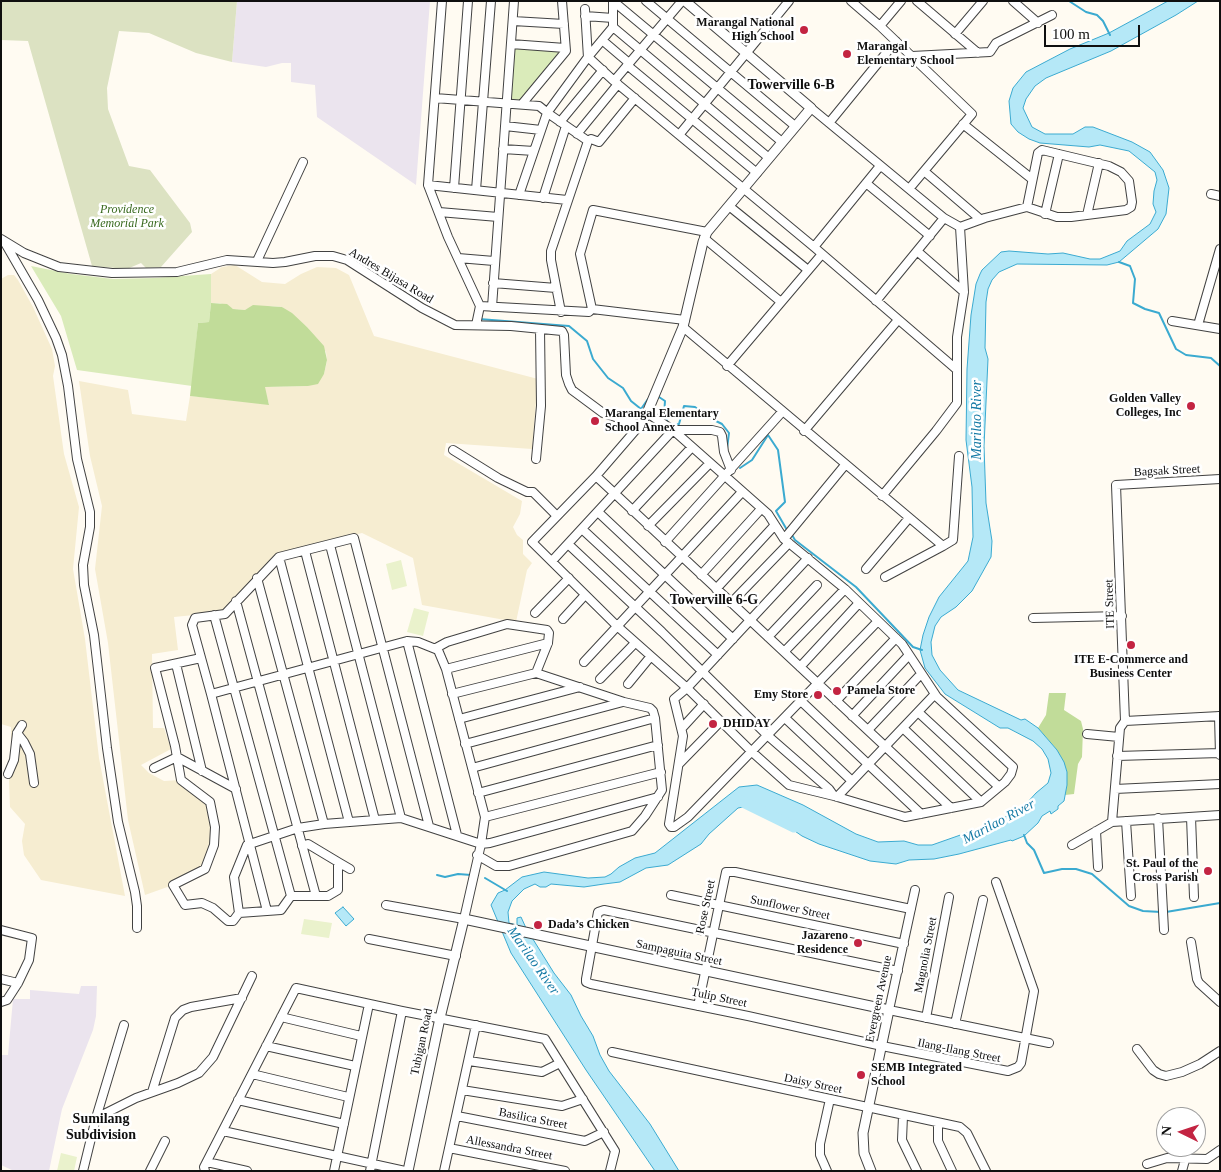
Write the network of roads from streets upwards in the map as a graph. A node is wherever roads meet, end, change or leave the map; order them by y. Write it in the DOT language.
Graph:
graph roads {
  1 [pos="442,1"];
  2 [pos="468,1"];
  3 [pos="491,1"];
  4 [pos="514,1"];
  5 [pos="562,1"];
  6 [pos="613,1"];
  7 [pos="646,1"];
  8 [pos="683,1"];
  9 [pos="789,1"];
  10 [pos="852,1"];
  11 [pos="902,1"];
  12 [pos="917,1"];
  13 [pos="983,1"];
  14 [pos="1013,1"];
  15 [pos="1052,15"];
  16 [pos="613,18"];
  17 [pos="667,19"];
  18 [pos="513,20"];
  19 [pos="1038,23"];
  20 [pos="564,24"];
  21 [pos="880,26"];
  22 [pos="613,27"];
  23 [pos="654,34"];
  24 [pos="955,34"];
  25 [pos="602,40"];
  26 [pos="896,41"];
  27 [pos="511,44"];
  28 [pos="566,48"];
  29 [pos="640,50"];
  30 [pos="746,52"];
  31 [pos="978,53"];
  32 [pos="912,56"];
  33 [pos="588,57"];
  34 [pos="628,64"];
  35 [pos="603,70"];
  36 [pos="730,72"];
  37 [pos="616,82"];
  38 [pos="717,88"];
  39 [pos="435,98"];
  40 [pos="635,98"];
  41 [pos="461,100"];
  42 [pos="484,102"];
  43 [pos="506,104"];
  44 [pos="522,104"];
  45 [pos="704,104"];
  46 [pos="811,108"];
  47 [pos="547,113"];
  48 [pos="691,119"];
  49 [pos="829,123"];
  50 [pos="563,124"];
  51 [pos="963,124"];
  52 [pos="505,126"];
  53 [pos="795,126"];
  54 [pos="541,130"];
  55 [pos="577,134"];
  56 [pos="680,135"];
  57 [pos="588,140"];
  58 [pos="782,142"];
  59 [pos="503,149"];
  60 [pos="534,151"];
  61 [pos="1059,154"];
  62 [pos="769,158"];
  63 [pos="303,162"];
  64 [pos="1099,163"];
  65 [pos="880,166"];
  66 [pos="924,171"];
  67 [pos="757,173"];
  68 [pos="1032,179"];
  69 [pos="866,183"];
  70 [pos="428,185"];
  71 [pos="454,188"];
  72 [pos="744,189"];
  73 [pos="909,189"];
  74 [pos="476,190"];
  75 [pos="500,193"];
  76 [pos="1211,194"];
  77 [pos="519,195"];
  78 [pos="1220,196"];
  79 [pos="543,198"];
  80 [pos="568,200"];
  81 [pos="729,206"];
  82 [pos="1027,207"];
  83 [pos="439,212"];
  84 [pos="1045,214"];
  85 [pos="1087,216"];
  86 [pos="498,217"];
  87 [pos="944,218"];
  88 [pos="980,219"];
  89 [pos="960,227"];
  90 [pos="706,235"];
  91 [pos="930,236"];
  92 [pos="3,240"];
  93 [pos="814,247"];
  94 [pos="1220,249"];
  95 [pos="917,252"];
  96 [pos="822,254"];
  97 [pos="458,258"];
  98 [pos="257,261"];
  99 [pos="494,261"];
  100 [pos="808,270"];
  101 [pos="493,283"];
  102 [pos="556,288"];
  103 [pos="964,292"];
  104 [pos="876,301"];
  105 [pos="781,302"];
  106 [pos="480,306"];
  107 [pos="492,307"];
  108 [pos="592,309"];
  109 [pos="560,312"];
  110 [pos="898,320"];
  111 [pos="1172,321"];
  112 [pos="476,324"];
  113 [pos="684,324"];
  114 [pos="1198,325"];
  115 [pos="1220,328"];
  116 [pos="540,329"];
  117 [pos="727,366"];
  118 [pos="956,369"];
  119 [pos="782,412"];
  120 [pos="647,413"];
  121 [pos="640,426"];
  122 [pos="674,430"];
  123 [pos="804,430"];
  124 [pos="692,447"];
  125 [pos="453,450"];
  126 [pos="959,456"];
  127 [pos="536,459"];
  128 [pos="710,463"];
  129 [pos="845,465"];
  130 [pos="731,470"];
  131 [pos="596,476"];
  132 [pos="725,476"];
  133 [pos="1220,479"];
  134 [pos="1116,485"];
  135 [pos="742,492"];
  136 [pos="614,494"];
  137 [pos="882,496"];
  138 [pos="761,508"];
  139 [pos="632,511"];
  140 [pos="598,512"];
  141 [pos="557,516"];
  142 [pos="908,518"];
  143 [pos="648,526"];
  144 [pos="774,526"];
  145 [pos="582,529"];
  146 [pos="787,541"];
  147 [pos="665,542"];
  148 [pos="568,544"];
  149 [pos="330,545"];
  150 [pos="943,546"];
  151 [pos="305,551"];
  152 [pos="681,556"];
  153 [pos="279,557"];
  154 [pos="808,558"];
  155 [pos="552,562"];
  156 [pos="866,569"];
  157 [pos="665,574"];
  158 [pos="701,575"];
  159 [pos="885,577"];
  160 [pos="257,578"];
  161 [pos="569,578"];
  162 [pos="818,585"];
  163 [pos="716,589"];
  164 [pos="845,589"];
  165 [pos="650,590"];
  166 [pos="585,595"];
  167 [pos="236,601"];
  168 [pos="731,603"];
  169 [pos="859,603"];
  170 [pos="635,607"];
  171 [pos="535,613"];
  172 [pos="214,615"];
  173 [pos="1122,616"];
  174 [pos="1033,618"];
  175 [pos="562,619"];
  176 [pos="750,621"];
  177 [pos="878,621"];
  178 [pos="617,626"];
  179 [pos="768,637"];
  180 [pos="896,638"];
  181 [pos="733,639"];
  182 [pos="408,641"];
  183 [pos="548,643"];
  184 [pos="636,643"];
  185 [pos="383,647"];
  186 [pos="436,648"];
  187 [pos="784,652"];
  188 [pos="358,654"];
  189 [pos="718,655"];
  190 [pos="909,655"];
  191 [pos="652,656"];
  192 [pos="201,658"];
  193 [pos="333,661"];
  194 [pos="584,662"];
  195 [pos="176,664"];
  196 [pos="308,668"];
  197 [pos="800,668"];
  198 [pos="446,669"];
  199 [pos="702,672"];
  200 [pos="536,673"];
  201 [pos="921,674"];
  202 [pos="284,675"];
  203 [pos="600,679"];
  204 [pos="259,682"];
  205 [pos="628,684"];
  206 [pos="818,684"];
  207 [pos="580,687"];
  208 [pos="233,688"];
  209 [pos="687,688"];
  210 [pos="211,694"];
  211 [pos="452,694"];
  212 [pos="935,694"];
  213 [pos="801,701"];
  214 [pos="836,701"];
  215 [pos="624,702"];
  216 [pos="704,704"];
  217 [pos="918,712"];
  218 [pos="852,716"];
  219 [pos="1219,716"];
  220 [pos="655,718"];
  221 [pos="785,718"];
  222 [pos="459,720"];
  223 [pos="721,721"];
  224 [pos="1125,721"];
  225 [pos="22,725"];
  226 [pos="682,728"];
  227 [pos="903,728"];
  228 [pos="868,730"];
  229 [pos="17,733"];
  230 [pos="1087,734"];
  231 [pos="767,735"];
  232 [pos="1119,737"];
  233 [pos="465,744"];
  234 [pos="658,745"];
  235 [pos="885,746"];
  236 [pos="751,752"];
  237 [pos="1220,754"];
  238 [pos="1117,756"];
  239 [pos="177,757"];
  240 [pos="679,764"];
  241 [pos="868,765"];
  242 [pos="154,768"];
  243 [pos="472,768"];
  244 [pos="202,771"];
  245 [pos="661,772"];
  246 [pos="8,774"];
  247 [pos="852,781"];
  248 [pos="34,783"];
  249 [pos="1220,784"];
  250 [pos="998,786"];
  251 [pos="236,789"];
  252 [pos="1114,789"];
  253 [pos="478,793"];
  254 [pos="658,797"];
  255 [pos="836,797"];
  256 [pos="981,802"];
  257 [pos="951,808"];
  258 [pos="921,814"];
  259 [pos="1220,815"];
  260 [pos="1191,816"];
  261 [pos="485,817"];
  262 [pos="401,818"];
  263 [pos="1158,818"];
  264 [pos="375,820"];
  265 [pos="1126,821"];
  266 [pos="349,822"];
  267 [pos="1112,822"];
  268 [pos="324,824"];
  269 [pos="429,826"];
  270 [pos="298,828"];
  271 [pos="1096,831"];
  272 [pos="456,835"];
  273 [pos="273,836"];
  274 [pos="250,844"];
  275 [pos="481,844"];
  276 [pos="1072,845"];
  277 [pos="302,846"];
  278 [pos="478,855"];
  279 [pos="338,862"];
  280 [pos="1098,867"];
  281 [pos="350,869"];
  282 [pos="996,882"];
  283 [pos="915,890"];
  284 [pos="671,895"];
  285 [pos="291,896"];
  286 [pos="316,896"];
  287 [pos="1131,896"];
  288 [pos="949,897"];
  289 [pos="1194,897"];
  290 [pos="983,900"];
  291 [pos="718,904"];
  292 [pos="386,905"];
  293 [pos="911,909"];
  294 [pos="267,911"];
  295 [pos="239,913"];
  296 [pos="464,919"];
  297 [pos="137,928"];
  298 [pos="1,930"];
  299 [pos="1164,930"];
  300 [pos="712,933"];
  301 [pos="369,939"];
  302 [pos="1191,942"];
  303 [pos="904,944"];
  304 [pos="592,946"];
  305 [pos="456,956"];
  306 [pos="704,971"];
  307 [pos="898,971"];
  308 [pos="252,976"];
  309 [pos="1,979"];
  310 [pos="18,984"];
  311 [pos="242,998"];
  312 [pos="1,1002"];
  313 [pos="1220,1002"];
  314 [pos="369,1004"];
  315 [pos="698,1006"];
  316 [pos="889,1010"];
  317 [pos="402,1011"];
  318 [pos="281,1018"];
  319 [pos="440,1018"];
  320 [pos="926,1018"];
  321 [pos="955,1024"];
  322 [pos="124,1025"];
  323 [pos="476,1025"];
  324 [pos="362,1036"];
  325 [pos="1025,1038"];
  326 [pos="1049,1043"];
  327 [pos="266,1046"];
  328 [pos="882,1046"];
  329 [pos="1137,1049"];
  330 [pos="1220,1051"];
  331 [pos="612,1052"];
  332 [pos="469,1061"];
  333 [pos="560,1063"];
  334 [pos="355,1066"];
  335 [pos="252,1074"];
  336 [pos="462,1090"];
  337 [pos="152,1092"];
  338 [pos="348,1097"];
  339 [pos="582,1099"];
  340 [pos="830,1099"];
  341 [pos="238,1100"];
  342 [pos="868,1108"];
  343 [pos="457,1116"];
  344 [pos="903,1116"];
  345 [pos="96,1118"];
  346 [pos="938,1123"];
  347 [pos="344,1124"];
  348 [pos="223,1131"];
  349 [pos="604,1132"];
  350 [pos="165,1141"];
  351 [pos="449,1148"];
  352 [pos="1220,1150"];
  353 [pos="337,1156"];
  354 [pos="1185,1160"];
  355 [pos="207,1162"];
  356 [pos="1147,1164"];
  357 [pos="371,1167"];
  358 [pos="83,1171"];
  359 [pos="150,1171"];
  360 [pos="205,1171"];
  361 [pos="247,1171"];
  362 [pos="334,1171"];
  363 [pos="407,1171"];
  364 [pos="444,1171"];
  365 [pos="565,1171"];
  366 [pos="610,1171"];
  367 [pos="827,1171"];
  368 [pos="871,1171"];
  369 [pos="916,1171"];
  370 [pos="952,1171"];
  371 [pos="986,1171"];
  372 [pos="1182,1171"];
  1 -- 39 [label="street"];
  2 -- 41 [label="street"];
  3 -- 42 [label="street"];
  4 -- 18 [label="street"];
  5 -- 20 [label="street"];
  6 -- 16 [label="street"];
  6 -- 23 [label="street"];
  7 -- 17 [label="street"];
  8 -- 17 [label="street"];
  8 -- 30 [label="street"];
  9 -- 30 [label="street"];
  10 -- 21 [label="street"];
  11 -- 21 [label="street"];
  12 -- 24 [label="street"];
  13 -- 24 [label="street"];
  14 -- 19 [label="street"];
  15 -- 19 [label="street"];
  16 -- 22 [label="street"];
  16 -- 33 [label="street"];
  17 -- 23 [label="street"];
  17 -- 36 [label="street"];
  18 -- 20 [label="street"];
  18 -- 27 [label="street"];
  19 -- 31 [label="street"];
  20 -- 28 [label="street"];
  21 -- 26 [label="street"];
  22 -- 25 [label="street"];
  22 -- 29 [label="street"];
  23 -- 29 [label="street"];
  23 -- 38 [label="street"];
  24 -- 31 [label="street"];
  25 -- 33 [label="street"];
  25 -- 34 [label="street"];
  26 -- 32 [label="street"];
  26 -- 49 [label="street"];
  27 -- 28 [label="street"];
  27 -- 43 [label="street"];
  28 -- 44 [label="street"];
  29 -- 34 [label="street"];
  29 -- 45 [label="street"];
  30 -- 36 [label="street"];
  30 -- 46 [label="street"];
  31 -- 32 [label="street"];
  32 -- 51 [label="street"];
  33 -- 35 [label="street"];
  33 -- 47 [label="street"];
  34 -- 37 [label="street"];
  34 -- 48 [label="street"];
  35 -- 37 [label="street"];
  35 -- 50 [label="street"];
  36 -- 38 [label="street"];
  36 -- 53 [label="street"];
  37 -- 40 [label="street"];
  37 -- 55 [label="street"];
  38 -- 45 [label="street"];
  38 -- 58 [label="street"];
  39 -- 41 [label="street"];
  39 -- 70 [label="street"];
  40 -- 56 [label="street"];
  40 -- 57 [label="street"];
  41 -- 42 [label="street"];
  41 -- 71 [label="street"];
  42 -- 43 [label="street"];
  42 -- 74 [label="street"];
  43 -- 44 [label="street"];
  43 -- 52 [label="street"];
  44 -- 47 [label="street"];
  45 -- 48 [label="street"];
  45 -- 62 [label="street"];
  46 -- 49 [label="street"];
  46 -- 53 [label="street"];
  47 -- 50 [label="street"];
  47 -- 54 [label="street"];
  48 -- 56 [label="street"];
  48 -- 67 [label="street"];
  49 -- 65 [label="street"];
  50 -- 55 [label="street"];
  50 -- 79 [label="street"];
  51 -- 66 [label="street"];
  51 -- 68 [label="street"];
  52 -- 54 [label="street"];
  52 -- 59 [label="street"];
  53 -- 58 [label="street"];
  54 -- 60 [label="street"];
  55 -- 57 [label="street"];
  56 -- 72 [label="street"];
  57 -- 80 [label="street"];
  58 -- 62 [label="street"];
  59 -- 60 [label="street"];
  59 -- 75 [label="street"];
  60 -- 77 [label="street"];
  61 -- 64 [label="street"];
  61 -- 68 [label="street"];
  61 -- 84 [label="street"];
  62 -- 67 [label="street"];
  63 -- 98 [label="street"];
  64 -- 85 [label="street"];
  64 -- 85 [label="street"];
  65 -- 69 [label="street"];
  65 -- 73 [label="street"];
  66 -- 73 [label="street"];
  66 -- 88 [label="street"];
  67 -- 72 [label="street"];
  68 -- 82 [label="street"];
  69 -- 91 [label="street"];
  69 -- 93 [label="street"];
  70 -- 71 [label="street"];
  70 -- 83 [label="street"];
  71 -- 74 [label="street"];
  72 -- 81 [label="street"];
  72 -- 93 [label="street"];
  73 -- 87 [label="street"];
  74 -- 75 [label="street"];
  75 -- 77 [label="street"];
  75 -- 86 [label="street"];
  76 -- 78 [label="street"];
  77 -- 79 [label="street"];
  79 -- 80 [label="street"];
  80 -- 102 [label="street"];
  81 -- 90 [label="street"];
  81 -- 100 [label="street"];
  82 -- 84 [label="street"];
  82 -- 88 [label="street"];
  83 -- 86 [label="street"];
  83 -- 97 [label="street"];
  84 -- 85 [label="street"];
  86 -- 99 [label="street"];
  87 -- 89 [label="street"];
  87 -- 91 [label="street"];
  88 -- 89 [label="street"];
  89 -- 103 [label="street"];
  90 -- 105 [label="street"];
  90 -- 108 [label="street"];
  90 -- 113 [label="street"];
  91 -- 95 [label="street"];
  92 -- 98 [label="street, Andres Bijasa Road"];
  92 -- 297 [label="street"];
  93 -- 96 [label="street"];
  94 -- 114 [label="street"];
  95 -- 103 [label="street"];
  95 -- 104 [label="street"];
  96 -- 100 [label="street"];
  96 -- 104 [label="street"];
  97 -- 99 [label="street"];
  97 -- 106 [label="street"];
  98 -- 112 [label="street, Andres Bijasa Road"];
  99 -- 101 [label="street"];
  100 -- 105 [label="street"];
  101 -- 102 [label="street"];
  101 -- 107 [label="street"];
  102 -- 109 [label="street"];
  103 -- 118 [label="street"];
  104 -- 110 [label="street"];
  105 -- 117 [label="street"];
  106 -- 107 [label="street"];
  106 -- 112 [label="street"];
  107 -- 109 [label="street"];
  108 -- 109 [label="street"];
  108 -- 113 [label="street"];
  110 -- 118 [label="street"];
  110 -- 123 [label="street"];
  111 -- 114 [label="street"];
  112 -- 116 [label="street, Andres Bijasa Road"];
  113 -- 117 [label="street"];
  113 -- 120 [label="street"];
  114 -- 115 [label="street"];
  116 -- 121 [label="street, Andres Bijasa Road"];
  116 -- 127 [label="street"];
  117 -- 119 [label="street"];
  118 -- 137 [label="street"];
  119 -- 123 [label="street"];
  119 -- 130 [label="street"];
  120 -- 121 [label="street"];
  120 -- 122 [label="street"];
  121 -- 131 [label="street"];
  122 -- 124 [label="street"];
  122 -- 130 [label="street"];
  122 -- 136 [label="street"];
  123 -- 129 [label="street"];
  124 -- 128 [label="street"];
  124 -- 139 [label="street"];
  125 -- 141 [label="street"];
  126 -- 150 [label="street"];
  128 -- 132 [label="street"];
  128 -- 143 [label="street"];
  129 -- 137 [label="street"];
  129 -- 146 [label="street"];
  130 -- 132 [label="street"];
  131 -- 136 [label="street"];
  131 -- 141 [label="street"];
  132 -- 135 [label="street"];
  132 -- 147 [label="street"];
  133 -- 134 [label="street, Bagsak Street"];
  134 -- 173 [label="street, ITE Street"];
  135 -- 138 [label="street"];
  135 -- 152 [label="street"];
  136 -- 139 [label="street"];
  136 -- 140 [label="street"];
  137 -- 142 [label="street"];
  138 -- 144 [label="street"];
  138 -- 158 [label="street"];
  139 -- 143 [label="street"];
  140 -- 145 [label="street"];
  140 -- 157 [label="street"];
  141 -- 155 [label="street"];
  142 -- 150 [label="street"];
  142 -- 156 [label="street"];
  143 -- 147 [label="street"];
  144 -- 146 [label="street"];
  144 -- 163 [label="street"];
  145 -- 148 [label="street"];
  145 -- 165 [label="street"];
  146 -- 154 [label="street"];
  146 -- 168 [label="street"];
  147 -- 152 [label="street"];
  148 -- 155 [label="street"];
  148 -- 170 [label="street"];
  149 -- 151 [label="street"];
  149 -- 185 [label="street"];
  149 -- 188 [label="street"];
  150 -- 159 [label="street"];
  151 -- 153 [label="street"];
  151 -- 193 [label="street"];
  152 -- 157 [label="street"];
  152 -- 158 [label="street"];
  153 -- 160 [label="street"];
  153 -- 196 [label="street"];
  154 -- 164 [label="street"];
  154 -- 176 [label="street"];
  155 -- 161 [label="street"];
  157 -- 165 [label="street"];
  157 -- 181 [label="street"];
  158 -- 163 [label="street"];
  160 -- 167 [label="street"];
  160 -- 202 [label="street"];
  161 -- 166 [label="street"];
  161 -- 171 [label="street"];
  162 -- 179 [label="street"];
  163 -- 168 [label="street"];
  164 -- 169 [label="street"];
  164 -- 187 [label="street"];
  165 -- 170 [label="street"];
  165 -- 189 [label="street"];
  166 -- 175 [label="street"];
  166 -- 178 [label="street"];
  167 -- 172 [label="street"];
  167 -- 204 [label="street"];
  168 -- 176 [label="street"];
  169 -- 177 [label="street"];
  169 -- 197 [label="street"];
  170 -- 178 [label="street"];
  170 -- 199 [label="street"];
  172 -- 192 [label="street"];
  172 -- 208 [label="street"];
  173 -- 174 [label="street"];
  173 -- 224 [label="street, ITE Street"];
  176 -- 179 [label="street"];
  176 -- 181 [label="street"];
  177 -- 180 [label="street"];
  177 -- 206 [label="street"];
  178 -- 184 [label="street"];
  178 -- 194 [label="street"];
  179 -- 187 [label="street"];
  180 -- 190 [label="street"];
  180 -- 214 [label="street"];
  181 -- 189 [label="street"];
  182 -- 185 [label="street"];
  182 -- 186 [label="street"];
  182 -- 272 [label="street"];
  183 -- 186 [label="street"];
  183 -- 198 [label="street"];
  183 -- 200 [label="street"];
  184 -- 191 [label="street"];
  184 -- 203 [label="street"];
  185 -- 188 [label="street"];
  185 -- 269 [label="street"];
  186 -- 198 [label="street"];
  187 -- 197 [label="street"];
  188 -- 193 [label="street"];
  188 -- 262 [label="street"];
  189 -- 199 [label="street"];
  190 -- 201 [label="street"];
  190 -- 218 [label="street"];
  191 -- 205 [label="street"];
  191 -- 209 [label="street"];
  192 -- 195 [label="street"];
  192 -- 210 [label="street"];
  193 -- 196 [label="street"];
  193 -- 264 [label="street"];
  195 -- 239 [label="street"];
  195 -- 244 [label="street"];
  196 -- 202 [label="street"];
  196 -- 266 [label="street"];
  197 -- 206 [label="street"];
  198 -- 211 [label="street"];
  199 -- 209 [label="street"];
  199 -- 231 [label="street"];
  200 -- 207 [label="street"];
  200 -- 211 [label="street"];
  201 -- 212 [label="street"];
  201 -- 228 [label="street"];
  202 -- 204 [label="street"];
  202 -- 268 [label="street"];
  204 -- 208 [label="street"];
  204 -- 270 [label="street"];
  206 -- 213 [label="street"];
  206 -- 214 [label="street"];
  207 -- 215 [label="street"];
  207 -- 222 [label="street"];
  208 -- 210 [label="street"];
  208 -- 273 [label="street"];
  209 -- 216 [label="street"];
  209 -- 226 [label="street"];
  210 -- 251 [label="street"];
  211 -- 222 [label="street"];
  212 -- 217 [label="street"];
  212 -- 250 [label="street"];
  213 -- 221 [label="street"];
  213 -- 241 [label="street"];
  214 -- 218 [label="street"];
  215 -- 220 [label="street"];
  215 -- 233 [label="street"];
  216 -- 223 [label="street"];
  216 -- 226 [label="street"];
  217 -- 227 [label="street"];
  217 -- 250 [label="street"];
  218 -- 228 [label="street"];
  219 -- 224 [label="street"];
  219 -- 237 [label="street"];
  220 -- 234 [label="street"];
  220 -- 243 [label="street"];
  221 -- 231 [label="street"];
  221 -- 247 [label="street"];
  222 -- 233 [label="street"];
  223 -- 236 [label="street"];
  223 -- 240 [label="street"];
  224 -- 232 [label="street"];
  225 -- 229 [label="street"];
  226 -- 240 [label="street"];
  227 -- 235 [label="street"];
  227 -- 256 [label="street"];
  228 -- 235 [label="street"];
  229 -- 246 [label="street"];
  229 -- 248 [label="street"];
  230 -- 232 [label="street"];
  231 -- 236 [label="street"];
  231 -- 255 [label="street"];
  232 -- 238 [label="street"];
  233 -- 243 [label="street"];
  234 -- 245 [label="street"];
  234 -- 253 [label="street"];
  235 -- 241 [label="street"];
  235 -- 257 [label="street"];
  236 -- 240 [label="street"];
  236 -- 255 [label="street"];
  237 -- 238 [label="street"];
  238 -- 252 [label="street"];
  239 -- 242 [label="street"];
  239 -- 244 [label="street"];
  239 -- 295 [label="street"];
  241 -- 247 [label="street"];
  241 -- 258 [label="street"];
  243 -- 253 [label="street"];
  244 -- 251 [label="street"];
  245 -- 254 [label="street"];
  245 -- 261 [label="street"];
  247 -- 255 [label="street"];
  249 -- 252 [label="street"];
  250 -- 256 [label="street"];
  251 -- 274 [label="street"];
  252 -- 267 [label="street"];
  253 -- 261 [label="street"];
  254 -- 275 [label="street"];
  254 -- 278 [label="street"];
  255 -- 258 [label="street"];
  256 -- 257 [label="street"];
  257 -- 258 [label="street"];
  259 -- 260 [label="street"];
  260 -- 263 [label="street"];
  260 -- 289 [label="street"];
  261 -- 275 [label="street"];
  262 -- 264 [label="street"];
  262 -- 269 [label="street"];
  263 -- 265 [label="street"];
  263 -- 299 [label="street"];
  264 -- 266 [label="street"];
  265 -- 267 [label="street"];
  265 -- 287 [label="street"];
  266 -- 268 [label="street"];
  267 -- 271 [label="street"];
  268 -- 270 [label="street"];
  269 -- 272 [label="street"];
  270 -- 273 [label="street"];
  270 -- 277 [label="street"];
  271 -- 276 [label="street"];
  271 -- 280 [label="street"];
  272 -- 275 [label="street"];
  273 -- 274 [label="street"];
  273 -- 285 [label="street"];
  274 -- 294 [label="street"];
  274 -- 295 [label="street"];
  275 -- 278 [label="street"];
  277 -- 279 [label="street"];
  277 -- 286 [label="street"];
  278 -- 296 [label="street"];
  279 -- 281 [label="street"];
  279 -- 286 [label="street"];
  282 -- 325 [label="street, Ilang-Ilang Street"];
  283 -- 293 [label="street, Evergreen Avenue"];
  284 -- 291 [label="street, Sunflower Street"];
  285 -- 286 [label="street"];
  285 -- 294 [label="street"];
  288 -- 320 [label="street, Magnolia Street"];
  290 -- 321 [label="street"];
  291 -- 293 [label="street, Rose Street"];
  291 -- 300 [label="street, Rose Street"];
  291 -- 303 [label="street, Sunflower Street"];
  292 -- 296 [label="street"];
  293 -- 303 [label="street, Evergreen Avenue"];
  294 -- 295 [label="street"];
  296 -- 304 [label="street, Sampaguita Street"];
  296 -- 305 [label="street, Tubigan Road"];
  298 -- 310 [label="street"];
  300 -- 304 [label="street"];
  300 -- 306 [label="street, Rose Street"];
  300 -- 307 [label="street"];
  301 -- 305 [label="street"];
  302 -- 313 [label="street"];
  303 -- 307 [label="street, Evergreen Avenue"];
  304 -- 306 [label="street, Sampaguita Street"];
  304 -- 315 [label="street, Tulip Street"];
  305 -- 319 [label="street, Tubigan Road"];
  306 -- 315 [label="street, Rose Street"];
  306 -- 316 [label="street, Sampaguita Street"];
  307 -- 316 [label="street, Evergreen Avenue"];
  308 -- 311 [label="street"];
  309 -- 310 [label="street"];
  310 -- 312 [label="street"];
  311 -- 337 [label="street"];
  311 -- 337 [label="street"];
  314 -- 317 [label="street"];
  314 -- 318 [label="street"];
  314 -- 324 [label="street"];
  315 -- 328 [label="street, Tulip Street"];
  316 -- 320 [label="street"];
  316 -- 328 [label="street, Evergreen Avenue"];
  317 -- 319 [label="street"];
  317 -- 357 [label="street"];
  318 -- 324 [label="street"];
  318 -- 327 [label="street"];
  319 -- 323 [label="street"];
  319 -- 363 [label="street, Tubigan Road"];
  320 -- 321 [label="street"];
  321 -- 325 [label="street"];
  322 -- 345 [label="street"];
  323 -- 332 [label="street"];
  323 -- 333 [label="street"];
  324 -- 334 [label="street"];
  325 -- 326 [label="street"];
  325 -- 328 [label="street, Ilang-Ilang Street"];
  327 -- 334 [label="street"];
  327 -- 335 [label="street"];
  328 -- 342 [label="street, Evergreen Avenue"];
  329 -- 330 [label="street"];
  331 -- 340 [label="street, Daisy Street"];
  332 -- 333 [label="street"];
  332 -- 336 [label="street"];
  333 -- 339 [label="street"];
  334 -- 338 [label="street"];
  335 -- 338 [label="street"];
  335 -- 341 [label="street"];
  336 -- 339 [label="street"];
  336 -- 343 [label="street"];
  337 -- 345 [label="street"];
  338 -- 347 [label="street"];
  339 -- 349 [label="street"];
  340 -- 342 [label="street, Daisy Street"];
  340 -- 367 [label="street"];
  341 -- 347 [label="street"];
  341 -- 348 [label="street"];
  342 -- 344 [label="street, Daisy Street"];
  342 -- 368 [label="street, Evergreen Avenue"];
  343 -- 349 [label="street, Basilica Street"];
  343 -- 351 [label="street"];
  344 -- 346 [label="street, Daisy Street"];
  344 -- 369 [label="street"];
  345 -- 358 [label="street"];
  346 -- 370 [label="street"];
  346 -- 371 [label="street, Daisy Street"];
  347 -- 353 [label="street"];
  348 -- 353 [label="street"];
  348 -- 355 [label="street"];
  349 -- 366 [label="street"];
  350 -- 359 [label="street"];
  351 -- 364 [label="street"];
  351 -- 365 [label="street, Allessandra Street"];
  352 -- 354 [label="street"];
  353 -- 357 [label="street"];
  353 -- 362 [label="street"];
  354 -- 356 [label="street"];
  354 -- 372 [label="street"];
  355 -- 360 [label="street"];
  355 -- 361 [label="street"];
  357 -- 363 [label="street"];
}
